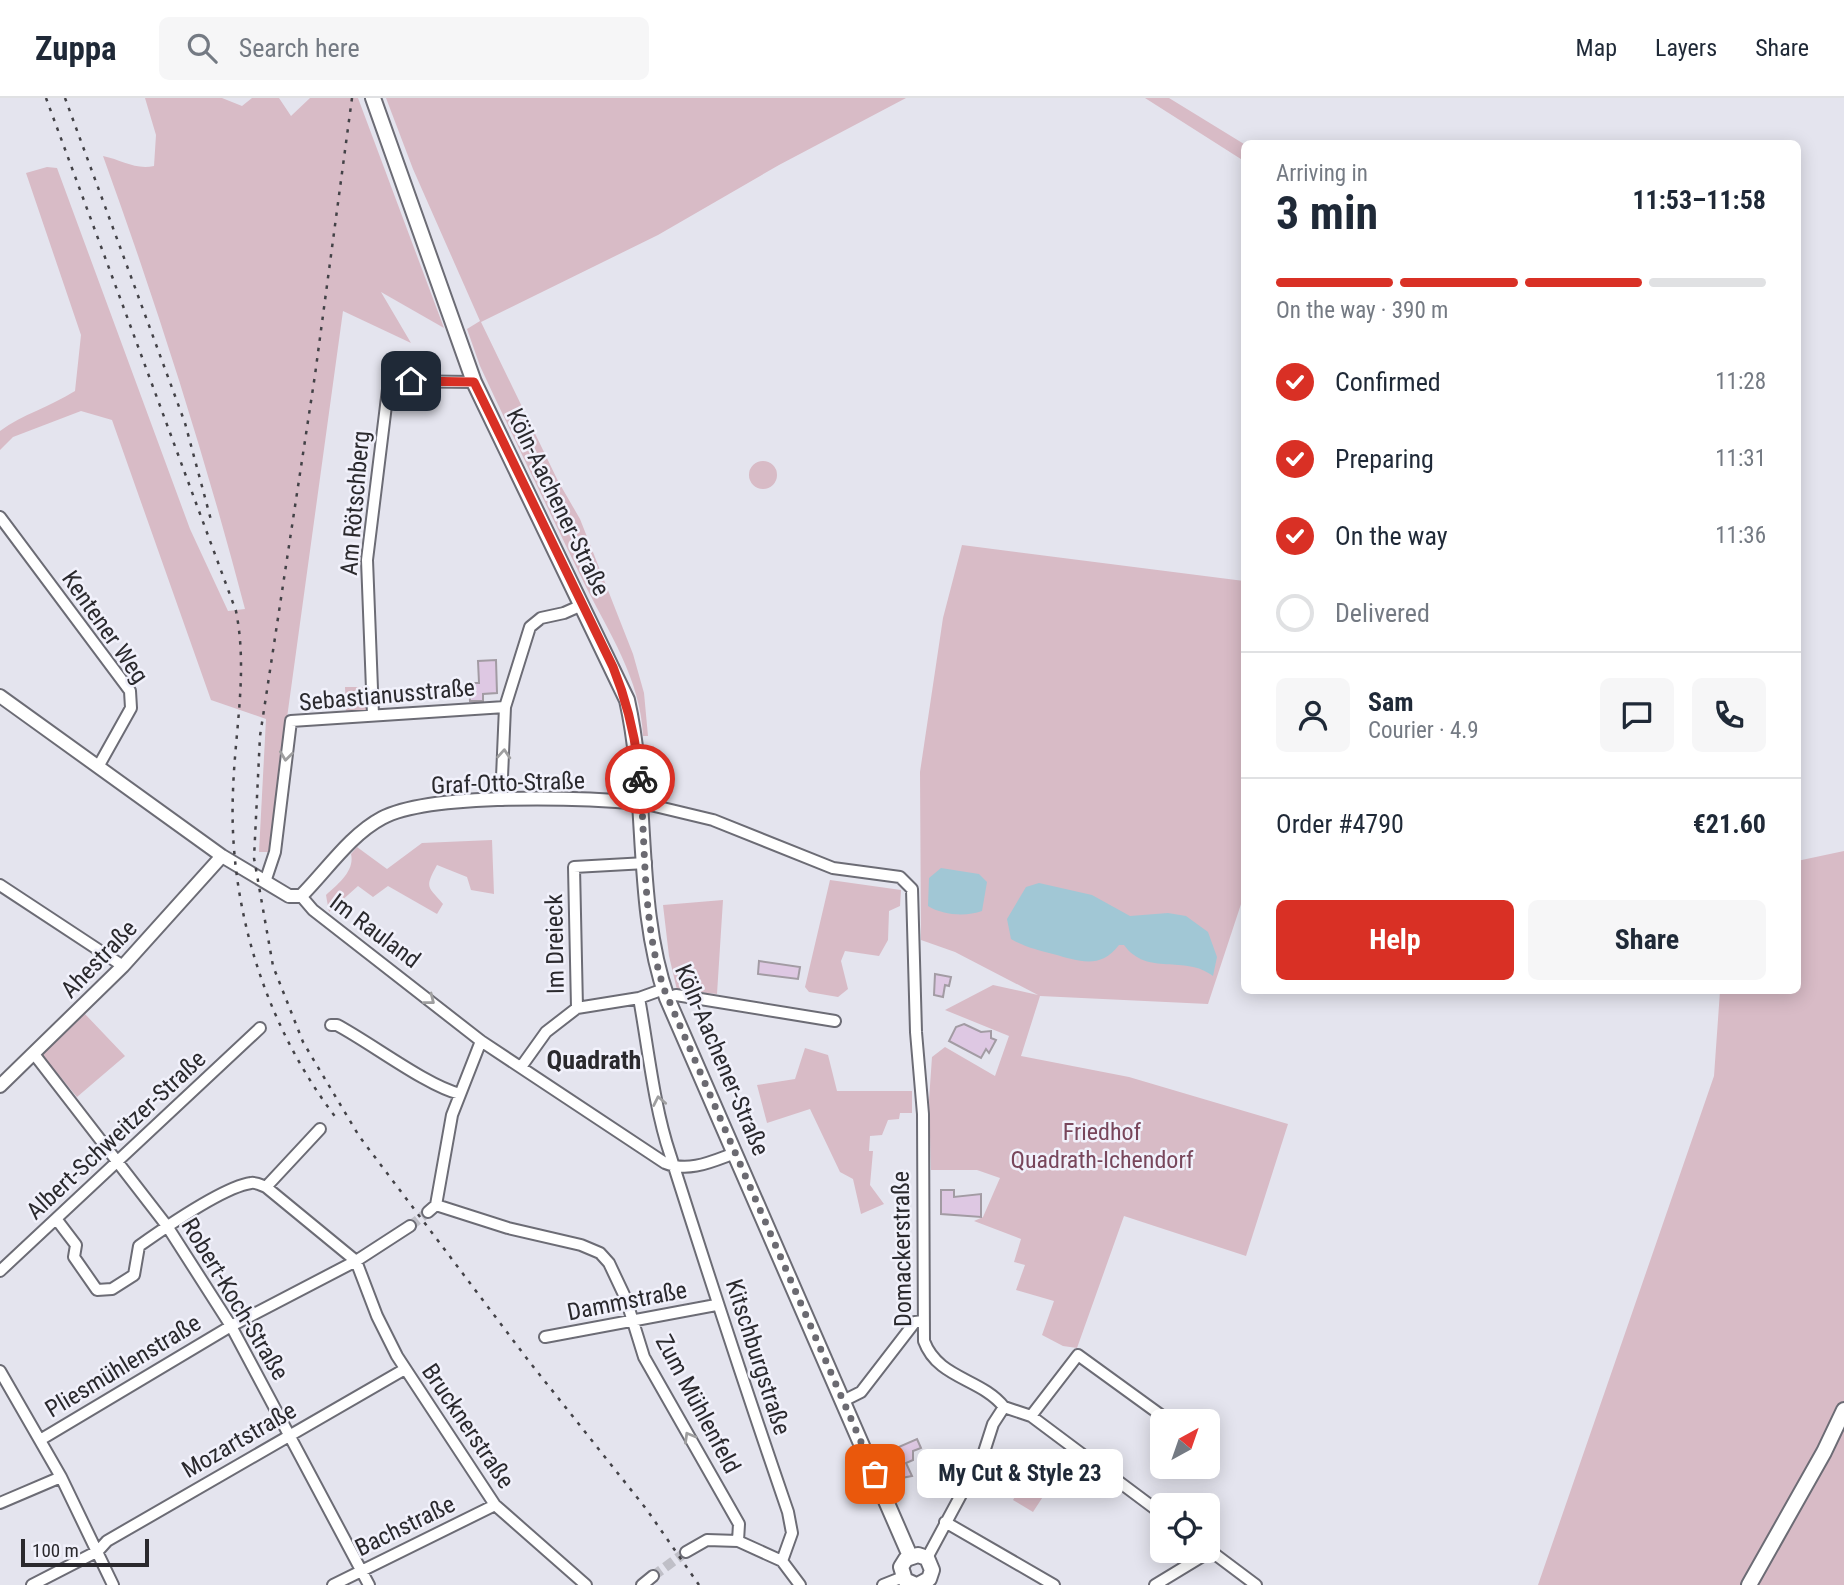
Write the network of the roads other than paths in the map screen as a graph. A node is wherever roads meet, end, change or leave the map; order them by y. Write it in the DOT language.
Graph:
graph roads {
  1 [pos="373,98"];
  2 [pos="474,382"];
  3 [pos="0,517"];
  4 [pos="582,605"];
  5 [pos="0,696"];
  6 [pos="505,707"];
  7 [pos="373,715"];
  8 [pos="98,767"];
  9 [pos="501,800"];
  10 [pos="642,803"];
  11 [pos="222,856"];
  12 [pos="646,863"];
  13 [pos="906,880"];
  14 [pos="265,882"];
  15 [pos="1,889"];
  16 [pos="301,896"];
  17 [pos="123,966"];
  18 [pos="665,994"];
  19 [pos="639,998"];
  20 [pos="578,1008"];
  21 [pos="835,1021"];
  22 [pos="331,1025"];
  23 [pos="260,1028"];
  24 [pos="481,1041"];
  25 [pos="34,1054"];
  26 [pos="521,1067"];
  27 [pos="0,1086"];
  28 [pos="460,1094"];
  29 [pos="320,1129"];
  30 [pos="735,1153"];
  31 [pos="120,1162"];
  32 [pos="675,1167"];
  33 [pos="267,1187"];
  34 [pos="57,1220"];
  35 [pos="167,1226"];
  36 [pos="410,1226"];
  37 [pos="356,1261"];
  38 [pos="0,1271"];
  39 [pos="716,1305"];
  40 [pos="923,1321"];
  41 [pos="634,1322"];
  42 [pos="231,1326"];
  43 [pos="545,1337"];
  44 [pos="405,1369"];
  45 [pos="1,1373"];
  46 [pos="843,1401"];
  47 [pos="1004,1407"];
  48 [pos="1152,1409"];
  49 [pos="1844,1410"];
  50 [pos="1031,1416"];
  51 [pos="290,1435"];
  52 [pos="40,1440"];
  53 [pos="61,1477"];
  54 [pos="0,1503"];
  55 [pos="495,1505"];
  56 [pos="1150,1505"];
  57 [pos="945,1522"];
  58 [pos="738,1541"];
  59 [pos="98,1551"];
  60 [pos="686,1552"];
  61 [pos="910,1556"];
  62 [pos="927,1558"];
  63 [pos="1220,1558"];
  64 [pos="782,1561"];
  65 [pos="1189,1563"];
  66 [pos="361,1571"];
  67 [pos="653,1576"];
  68 [pos="916,1583"];
  69 [pos="32,1585"];
  70 [pos="113,1585"];
  71 [pos="333,1585"];
  72 [pos="369,1585"];
  73 [pos="586,1585"];
  74 [pos="642,1585"];
  75 [pos="800,1585"];
  76 [pos="883,1585"];
  77 [pos="1054,1585"];
  78 [pos="1155,1585"];
  79 [pos="1256,1585"];
  80 [pos="1749,1585"];
  1 -- 2 [label="main road, Köln-Aachener-Straße"];
  2 -- 4 [label="main road, Köln-Aachener-Straße"];
  2 -- 7 [label="street, Am Rötschberg"];
  3 -- 8 [label="street, Kentener Weg"];
  4 -- 6 [label="street, Sebastianusstraße"];
  4 -- 10 [label="main road, Köln-Aachener-Straße"];
  5 -- 8 [label="street, Im Rauland"];
  6 -- 7 [label="street, Sebastianusstraße"];
  9 -- 6 [label="street, one-way"];
  7 -- 14 [label="street, Sebastianusstraße, one-way"];
  8 -- 11 [label="street, Im Rauland"];
  9 -- 10 [label="street, Graf-Otto-Straße"];
  9 -- 16 [label="street, Graf-Otto-Straße"];
  10 -- 12 [label="main road, Köln-Aachener-Straße"];
  10 -- 13 [label="street, Graf-Otto-Straße"];
  11 -- 14 [label="street, Im Rauland"];
  11 -- 17 [label="street, Ahestraße"];
  12 -- 18 [label="main road, Köln-Aachener-Straße"];
  12 -- 20 [label="street, Im Dreieck"];
  13 -- 40 [label="street, Domackerstraße"];
  14 -- 16 [label="street, Im Rauland"];
  15 -- 17 [label="street"];
  16 -- 24 [label="street, Im Rauland, one-way"];
  17 -- 25 [label="street, Ahestraße"];
  18 -- 19 [label="street"];
  18 -- 21 [label="street"];
  18 -- 30 [label="main road, Köln-Aachener-Straße"];
  19 -- 20 [label="street"];
  32 -- 19 [label="street, Kitschburgstraße, one-way"];
  20 -- 26 [label="street"];
  22 -- 28 [label="street"];
  23 -- 31 [label="street, Albert-Schweitzer-Straße"];
  24 -- 26 [label="street, Im Rauland"];
  24 -- 28 [label="street"];
  25 -- 27 [label="street, Ahestraße"];
  25 -- 31 [label="street, Robert-Koch-Straße"];
  26 -- 32 [label="street, Im Rauland"];
  28 -- 41 [label="street, Zum Mühlenfeld"];
  29 -- 33 [label="street"];
  30 -- 32 [label="street"];
  30 -- 46 [label="main road, Köln-Aachener-Straße"];
  31 -- 34 [label="street, Albert-Schweitzer-Straße"];
  31 -- 35 [label="street, Robert-Koch-Straße"];
  32 -- 39 [label="street, Kitschburgstraße"];
  33 -- 35 [label="street"];
  33 -- 37 [label="street"];
  34 -- 35 [label="street"];
  34 -- 38 [label="street, Albert-Schweitzer-Straße"];
  35 -- 42 [label="street, Robert-Koch-Straße"];
  36 -- 37 [label="street, Pliesmühlenstraße"];
  37 -- 42 [label="street, Pliesmühlenstraße"];
  37 -- 44 [label="street, Brucknerstraße"];
  39 -- 41 [label="street, Dammstraße"];
  39 -- 64 [label="street, Kitschburgstraße"];
  40 -- 46 [label="street"];
  40 -- 47 [label="street, Domackerstraße"];
  41 -- 43 [label="street, Dammstraße"];
  58 -- 41 [label="street, Zum Mühlenfeld, one-way"];
  42 -- 51 [label="street, Robert-Koch-Straße"];
  42 -- 52 [label="street, Pliesmühlenstraße"];
  44 -- 51 [label="street, Mozartstraße"];
  44 -- 55 [label="street, Brucknerstraße"];
  45 -- 52 [label="street"];
  46 -- 61 [label="main road, Köln-Aachener-Straße"];
  47 -- 50 [label="street, Domackerstraße"];
  47 -- 57 [label="street"];
  48 -- 50 [label="street"];
  49 -- 80 [label="main road"];
  50 -- 56 [label="street, Domackerstraße"];
  51 -- 59 [label="street, Mozartstraße"];
  51 -- 66 [label="street, Robert-Koch-Straße"];
  52 -- 53 [label="street"];
  53 -- 54 [label="street"];
  53 -- 59 [label="street"];
  55 -- 66 [label="street, Bachstraße"];
  55 -- 73 [label="street, Brucknerstraße"];
  57 -- 62 [label="street"];
  57 -- 77 [label="street"];
  58 -- 60 [label="street"];
  58 -- 64 [label="street"];
  59 -- 69 [label="street, Mozartstraße"];
  59 -- 70 [label="street"];
  61 -- 62 [label="main road"];
  61 -- 68 [label="main road"];
  62 -- 68 [label="main road"];
  63 -- 79 [label="street"];
  64 -- 75 [label="street"];
  65 -- 78 [label="street"];
  66 -- 71 [label="street, Bachstraße"];
  66 -- 72 [label="street, Robert-Koch-Straße"];
  67 -- 74 [label="street"];
  68 -- 76 [label="street"];
}
